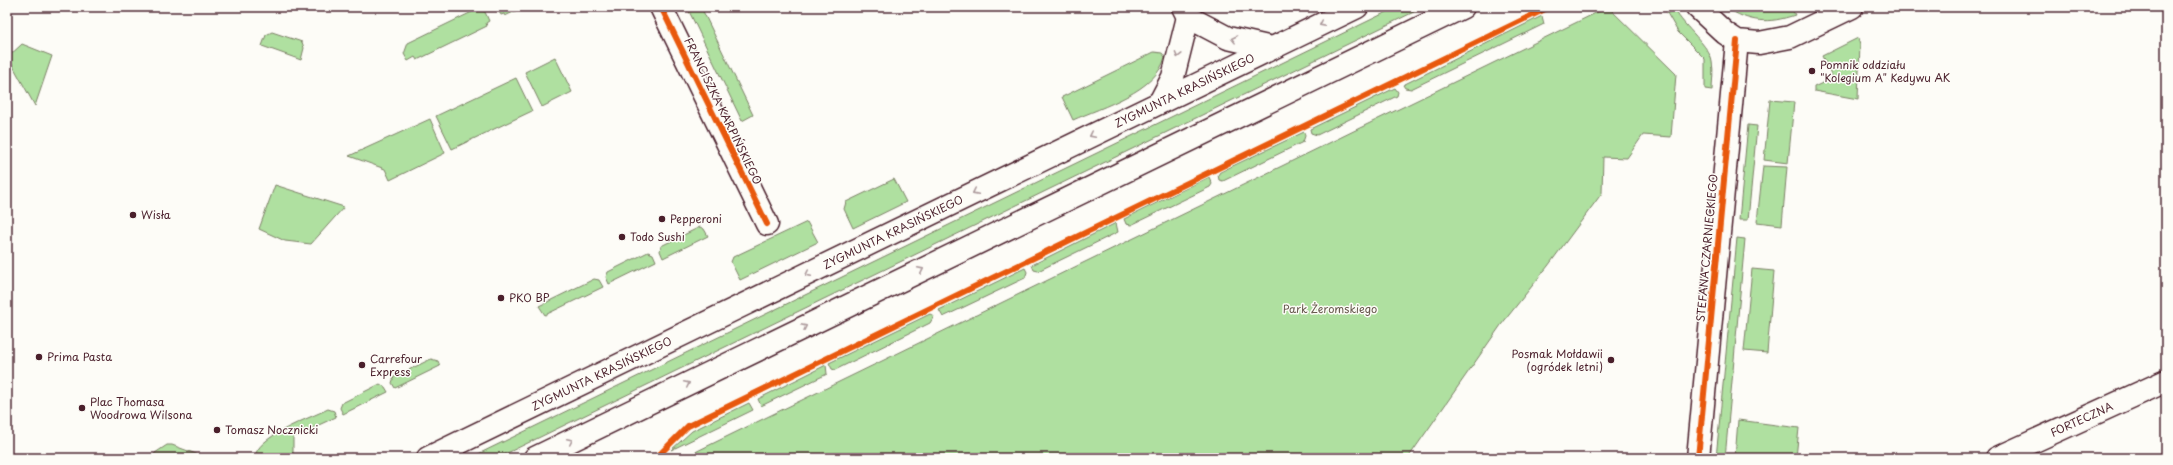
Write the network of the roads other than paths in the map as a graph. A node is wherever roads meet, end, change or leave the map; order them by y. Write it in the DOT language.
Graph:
graph roads {
  1 [pos="661,7"];
  2 [pos="1358,7"];
  3 [pos="1463,7"];
  4 [pos="1697,7"];
  5 [pos="1852,7"];
  6 [pos="1186,12"];
  7 [pos="1737,41"];
  8 [pos="1272,48"];
  9 [pos="1160,102"];
  10 [pos="767,224"];
  11 [pos="2166,381"];
  12 [pos="428,458"];
  13 [pos="535,458"];
  14 [pos="1698,458"];
  15 [pos="1997,458"];
  1 -- 10 [label="main road, FRANCISZKA KARPIŃSKIEGO"];
  2 -- 8 [label="main road, ZYGMUNTA KRASIŃSKIEGO, one-way"];
  13 -- 3 [label="main road, one-way"];
  4 -- 7 [label="main road"];
  5 -- 7 [label="main road"];
  8 -- 6 [label="main road, one-way"];
  6 -- 9 [label="main road, one-way"];
  7 -- 14 [label="main road, STEFANA CZARNIECKIEGO"];
  8 -- 9 [label="main road, ZYGMUNTA KRASIŃSKIEGO"];
  9 -- 12 [label="main road, ZYGMUNTA KRASIŃSKIEGO, one-way"];
  11 -- 15 [label="main road, FORTECZNA"];
}
